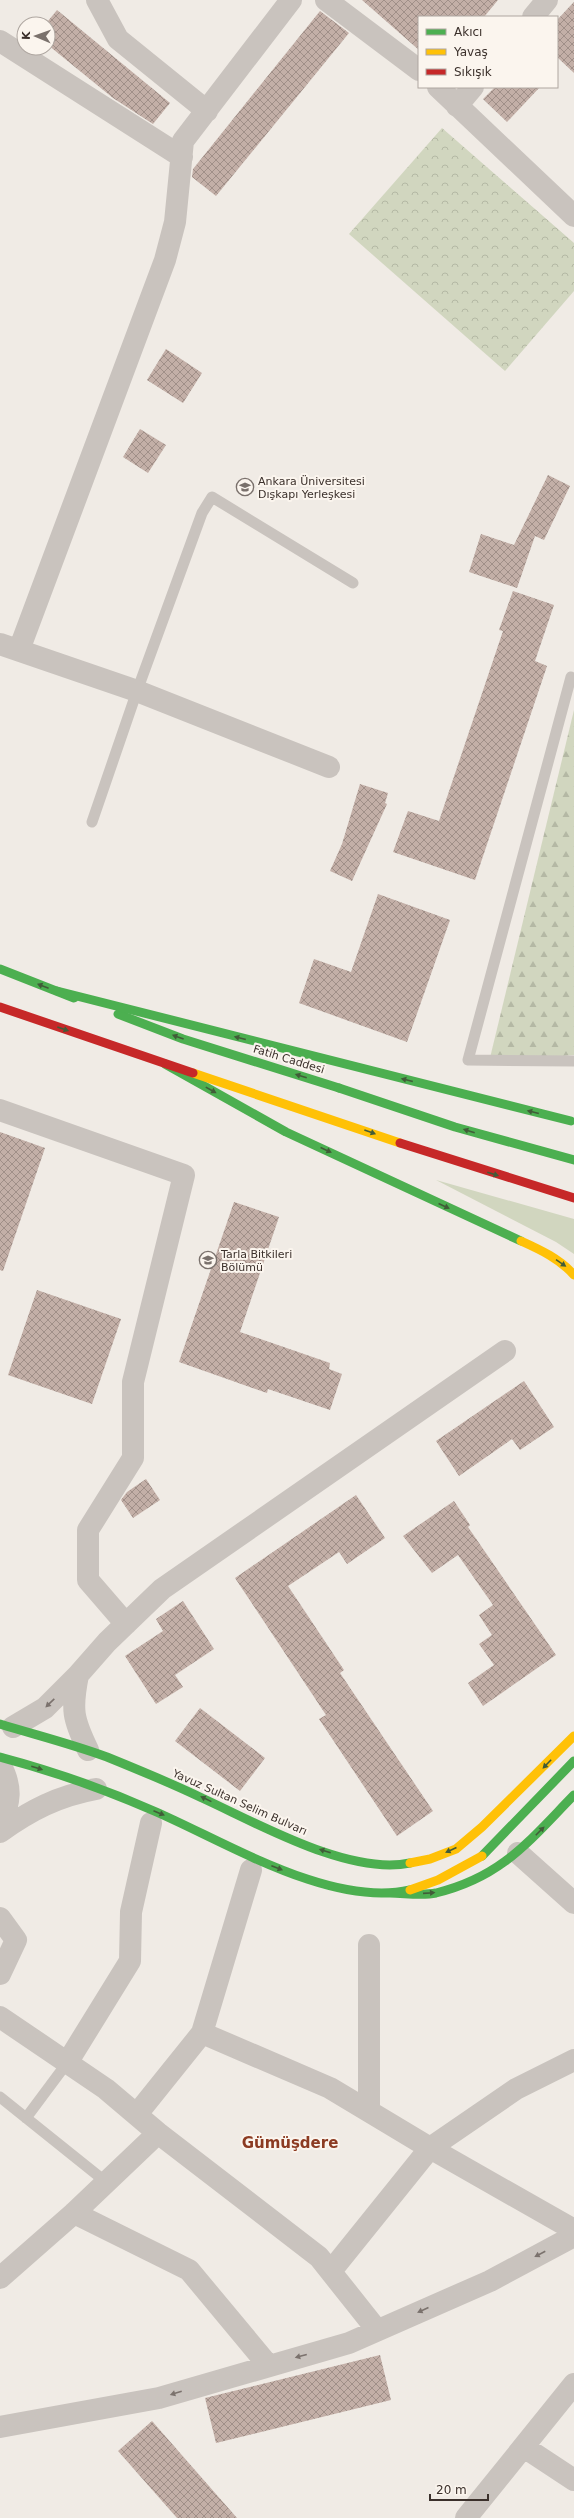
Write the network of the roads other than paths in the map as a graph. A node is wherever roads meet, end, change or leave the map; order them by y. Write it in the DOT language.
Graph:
graph roads {
  1 [pos="97,0"];
  2 [pos="290,0"];
  3 [pos="326,0"];
  4 [pos="547,0"];
  5 [pos="534,16"];
  6 [pos="0,41"];
  7 [pos="418,69"];
  8 [pos="439,88"];
  9 [pos="472,88"];
  10 [pos="457,106"];
  11 [pos="207,111"];
  12 [pos="182,157"];
  13 [pos="574,216"];
  14 [pos="353,583"];
  15 [pos="9,647"];
  16 [pos="574,679"];
  17 [pos="137,691"];
  18 [pos="330,767"];
  19 [pos="92,822"];
  20 [pos="0,969"];
  21 [pos="57,991"];
  22 [pos="0,1007"];
  23 [pos="574,1061"];
  24 [pos="165,1064"];
  25 [pos="0,1110"];
  26 [pos="573,1121"];
  27 [pos="574,1160"];
  28 [pos="574,1198"];
  29 [pos="574,1275"];
  30 [pos="505,1351"];
  31 [pos="126,1624"];
  32 [pos="78,1676"];
  33 [pos="6,1725"];
  34 [pos="574,1736"];
  35 [pos="88,1750"];
  36 [pos="0,1757"];
  37 [pos="574,1761"];
  38 [pos="0,1764"];
  39 [pos="96,1789"];
  40 [pos="574,1795"];
  41 [pos="151,1824"];
  42 [pos="0,1827"];
  43 [pos="0,1832"];
  44 [pos="518,1853"];
  45 [pos="251,1870"];
  46 [pos="390,1893"];
  47 [pos="574,1903"];
  48 [pos="0,1918"];
  49 [pos="369,1945"];
  50 [pos="0,1974"];
  51 [pos="0,2017"];
  52 [pos="202,2033"];
  53 [pos="574,2060"];
  54 [pos="68,2063"];
  55 [pos="0,2097"];
  56 [pos="369,2111"];
  57 [pos="137,2114"];
  58 [pos="26,2118"];
  59 [pos="158,2132"];
  60 [pos="430,2148"];
  61 [pos="106,2182"];
  62 [pos="74,2213"];
  63 [pos="574,2230"];
  64 [pos="574,2236"];
  65 [pos="331,2271"];
  66 [pos="0,2278"];
  67 [pos="377,2330"];
  68 [pos="268,2365"];
  69 [pos="574,2384"];
  70 [pos="0,2427"];
  71 [pos="524,2447"];
  72 [pos="574,2480"];
  73 [pos="466,2518"];
  1 -- 11 [label="street"];
  2 -- 11 [label="street"];
  3 -- 7 [label="street"];
  4 -- 5 [label="street"];
  6 -- 12 [label="street"];
  8 -- 10 [label="street"];
  9 -- 10 [label="street"];
  10 -- 13 [label="street"];
  11 -- 12 [label="street"];
  12 -- 15 [label="street"];
  14 -- 17 [label="lane"];
  15 -- 17 [label="street"];
  16 -- 23 [label="lane"];
  17 -- 18 [label="street"];
  17 -- 19 [label="lane"];
  21 -- 20 [label="main road, Fatih Caddesi, one-way"];
  26 -- 21 [label="main road, one-way, bridge"];
  27 -- 21 [label="main road, Fatih Caddesi, one-way, bridge"];
  22 -- 24 [label="main road, one-way"];
  24 -- 28 [label="main road, one-way"];
  24 -- 29 [label="main road, one-way"];
  25 -- 31 [label="street"];
  30 -- 31 [label="street"];
  31 -- 32 [label="street"];
  32 -- 33 [label="street, one-way"];
  32 -- 35 [label="street"];
  33 -- 35 [label="main road, Yavuz Sultan Selim Bulvarı"];
  34 -- 35 [label="main road, Yavuz Sultan Selim Bulvarı, one-way"];
  36 -- 39 [label="main road, one-way"];
  37 -- 46 [label="main road"];
  38 -- 42 [label="street"];
  39 -- 43 [label="street"];
  39 -- 46 [label="main road, one-way"];
  44 -- 40 [label="main road, one-way"];
  41 -- 54 [label="street"];
  46 -- 44 [label="main road, one-way"];
  44 -- 47 [label="street"];
  45 -- 52 [label="street"];
  48 -- 50 [label="street"];
  49 -- 56 [label="street"];
  51 -- 54 [label="street"];
  52 -- 56 [label="street"];
  52 -- 57 [label="street"];
  53 -- 60 [label="street"];
  54 -- 57 [label="street"];
  54 -- 58 [label="lane"];
  55 -- 58 [label="lane"];
  56 -- 60 [label="street"];
  57 -- 59 [label="street"];
  58 -- 61 [label="lane"];
  59 -- 61 [label="street"];
  59 -- 65 [label="street"];
  60 -- 63 [label="street"];
  60 -- 65 [label="street"];
  61 -- 62 [label="street"];
  62 -- 66 [label="street"];
  62 -- 68 [label="street"];
  64 -- 67 [label="street, one-way"];
  65 -- 67 [label="street"];
  67 -- 68 [label="street, one-way"];
  68 -- 70 [label="street, one-way"];
  69 -- 71 [label="street"];
  71 -- 72 [label="street"];
  71 -- 73 [label="street"];
}
